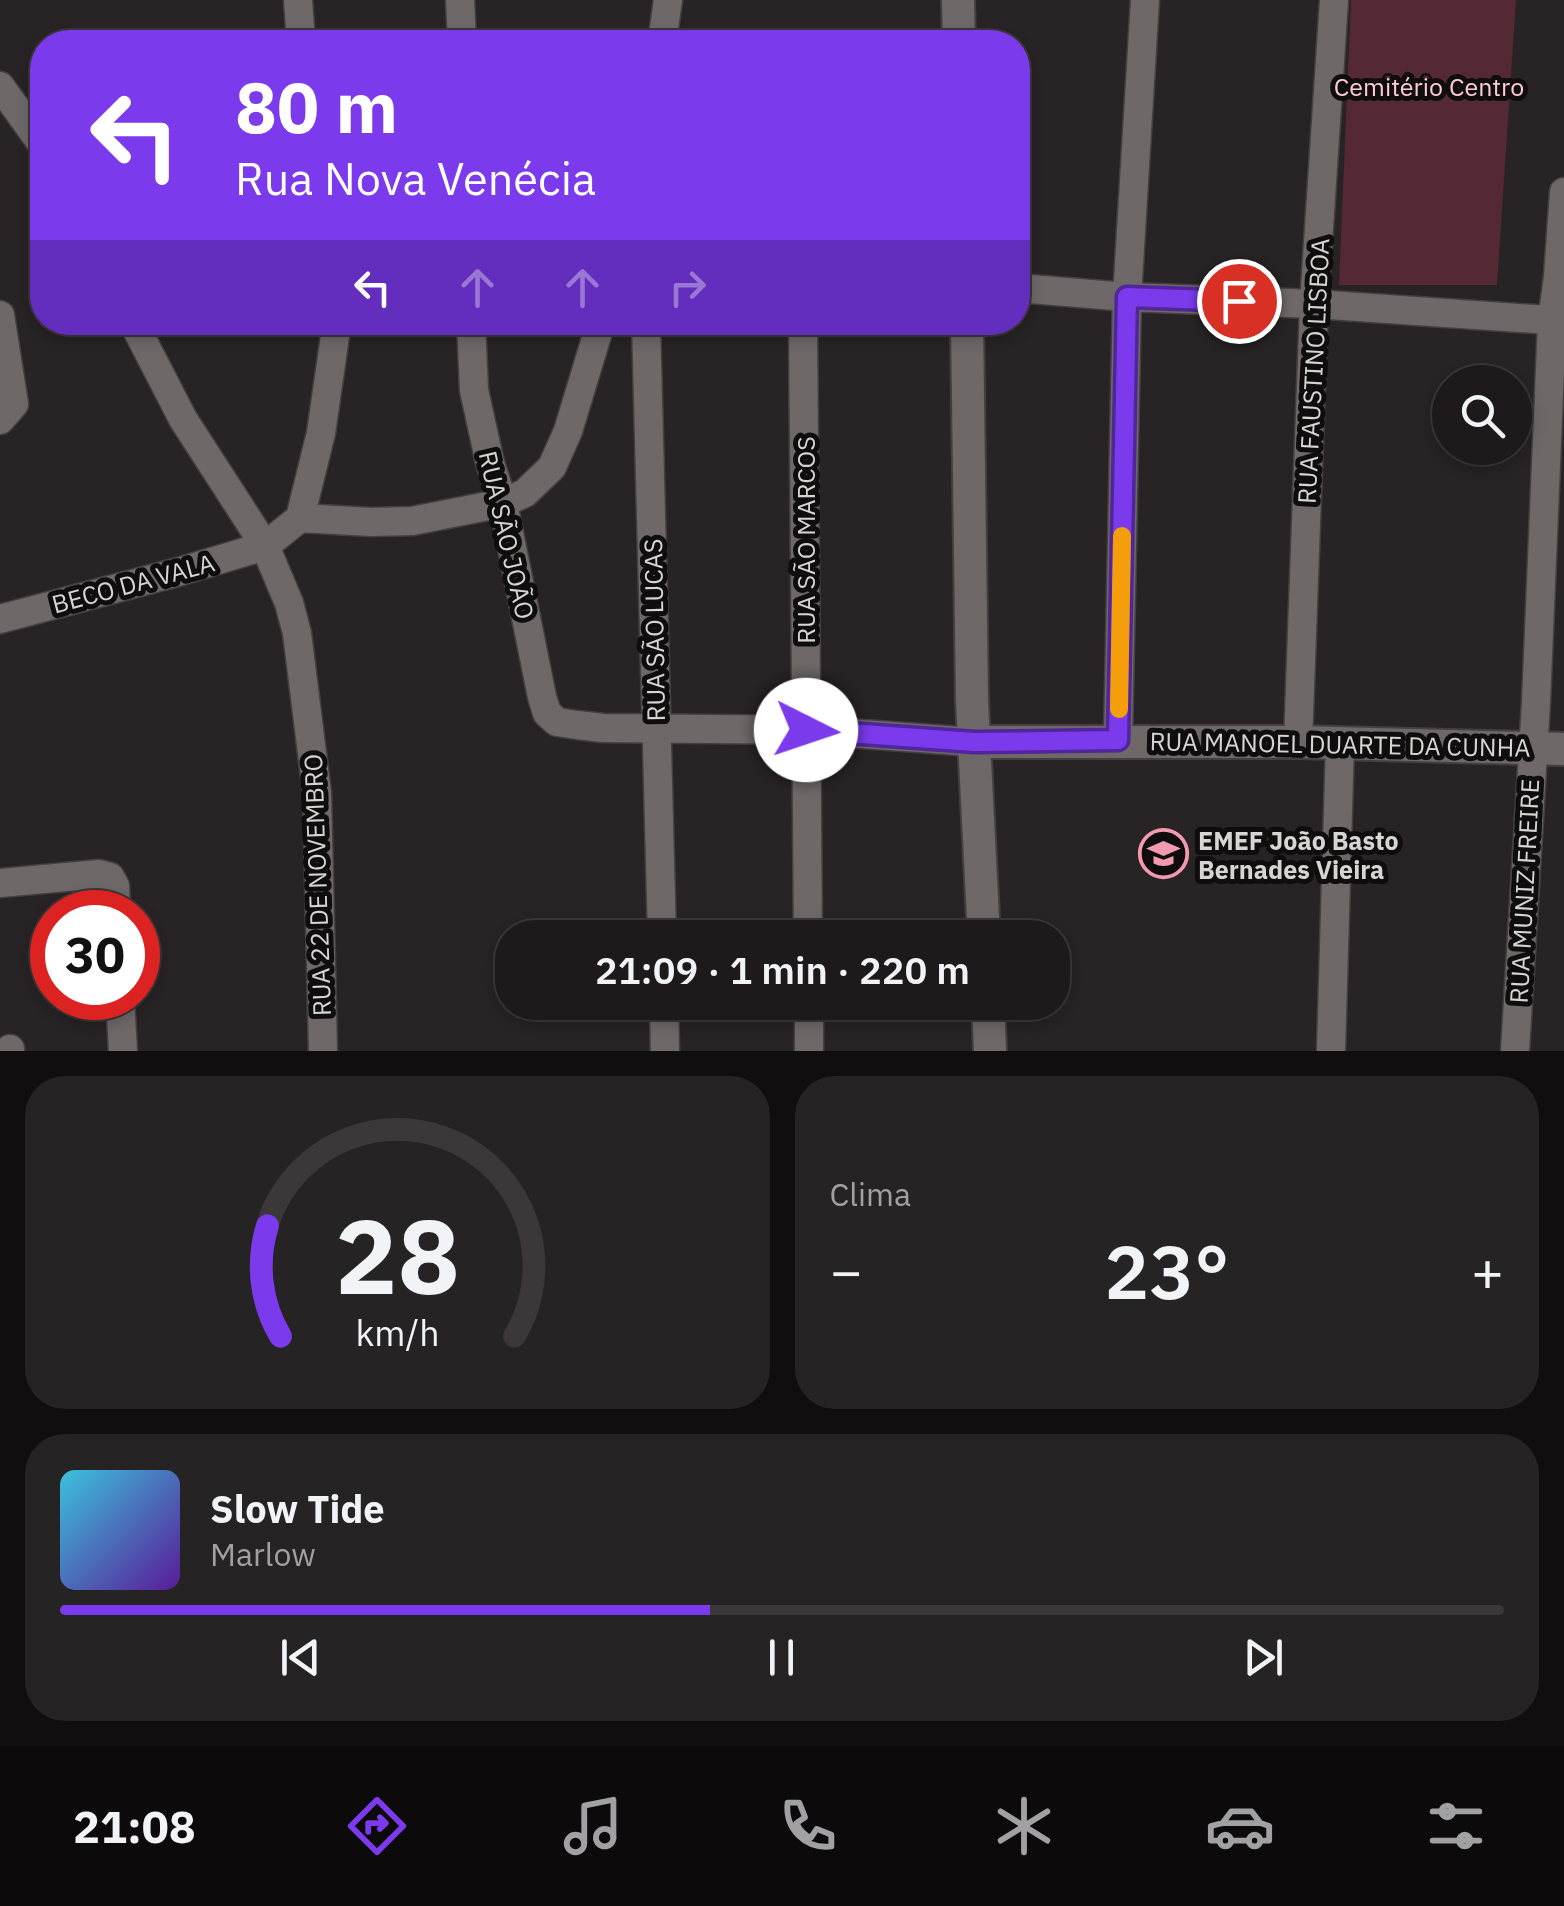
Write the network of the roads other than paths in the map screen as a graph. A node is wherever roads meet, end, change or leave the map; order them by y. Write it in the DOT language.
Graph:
graph roads {
  1 [pos="298,0"];
  2 [pos="460,0"];
  3 [pos="668,0"];
  4 [pos="958,0"];
  5 [pos="1145,0"];
  6 [pos="1334,0"];
  7 [pos="300,30"];
  8 [pos="461,30"];
  9 [pos="664,30"];
  10 [pos="959,30"];
  11 [pos="0,86"];
  12 [pos="30,127"];
  13 [pos="1564,192"];
  14 [pos="1030,289"];
  15 [pos="1127,297"];
  16 [pos="1314,304"];
  17 [pos="0,315"];
  18 [pos="1558,321"];
  19 [pos="140,335"];
  20 [pos="335,335"];
  21 [pos="471,335"];
  22 [pos="597,335"];
  23 [pos="646,335"];
  24 [pos="803,335"];
  25 [pos="968,335"];
  26 [pos="0,420"];
  27 [pos="503,503"];
  28 [pos="300,518"];
  29 [pos="265,546"];
  30 [pos="0,619"];
  31 [pos="577,725"];
  32 [pos="656,727"];
  33 [pos="806,730"];
  34 [pos="1118,740"];
  35 [pos="974,742"];
  36 [pos="1298,742"];
  37 [pos="1340,742"];
  38 [pos="1548,748"];
  39 [pos="0,883"];
  40 [pos="115,890"];
  41 [pos="661,920"];
  42 [pos="808,920"];
  43 [pos="983,920"];
  44 [pos="121,1020"];
  45 [pos="665,1020"];
  46 [pos="809,1020"];
  47 [pos="989,1020"];
  48 [pos="123,1046"];
  49 [pos="323,1051"];
  50 [pos="666,1051"];
  51 [pos="810,1051"];
  52 [pos="990,1051"];
  53 [pos="1330,1051"];
  54 [pos="1515,1051"];
  1 -- 7 [label="street"];
  2 -- 8 [label="street"];
  3 -- 9 [label="street"];
  4 -- 10 [label="street"];
  5 -- 15 [label="street"];
  6 -- 16 [label="street, RUA FAUSTINO LISBOA"];
  11 -- 12 [label="street"];
  13 -- 18 [label="street, RUA MUNIZ FREIRE"];
  14 -- 15 [label="street"];
  15 -- 16 [label="street"];
  15 -- 34 [label="street"];
  16 -- 18 [label="street"];
  16 -- 36 [label="street, RUA FAUSTINO LISBOA"];
  17 -- 26 [label="street"];
  18 -- 38 [label="street, RUA MUNIZ FREIRE"];
  19 -- 29 [label="street, RUA 22 DE NOVEMBRO"];
  20 -- 28 [label="street"];
  21 -- 27 [label="street, RUA SÃO JOÃO"];
  22 -- 27 [label="street"];
  23 -- 32 [label="street, RUA SÃO LUCAS"];
  24 -- 33 [label="street, RUA SÃO MARCOS"];
  25 -- 35 [label="street"];
  27 -- 28 [label="street"];
  27 -- 31 [label="street, RUA SÃO JOÃO"];
  28 -- 29 [label="street"];
  29 -- 30 [label="street, BECO DA VALA"];
  29 -- 49 [label="street, RUA 22 DE NOVEMBRO"];
  31 -- 32 [label="street, RUA MANOEL DUARTE DA CUNHA"];
  32 -- 33 [label="street, RUA MANOEL DUARTE DA CUNHA"];
  32 -- 41 [label="street, RUA SÃO LUCAS"];
  33 -- 35 [label="street, RUA MANOEL DUARTE DA CUNHA"];
  33 -- 42 [label="street, RUA SÃO MARCOS"];
  34 -- 35 [label="street, RUA MANOEL DUARTE DA CUNHA"];
  34 -- 36 [label="street, RUA MANOEL DUARTE DA CUNHA"];
  35 -- 43 [label="street"];
  36 -- 37 [label="street, RUA MANOEL DUARTE DA CUNHA"];
  37 -- 38 [label="street, RUA MANOEL DUARTE DA CUNHA"];
  37 -- 53 [label="street"];
  38 -- 54 [label="street, RUA MUNIZ FREIRE"];
  39 -- 40 [label="street"];
  44 -- 48 [label="street"];
  45 -- 50 [label="street"];
  46 -- 51 [label="street"];
  47 -- 52 [label="street"];
}
